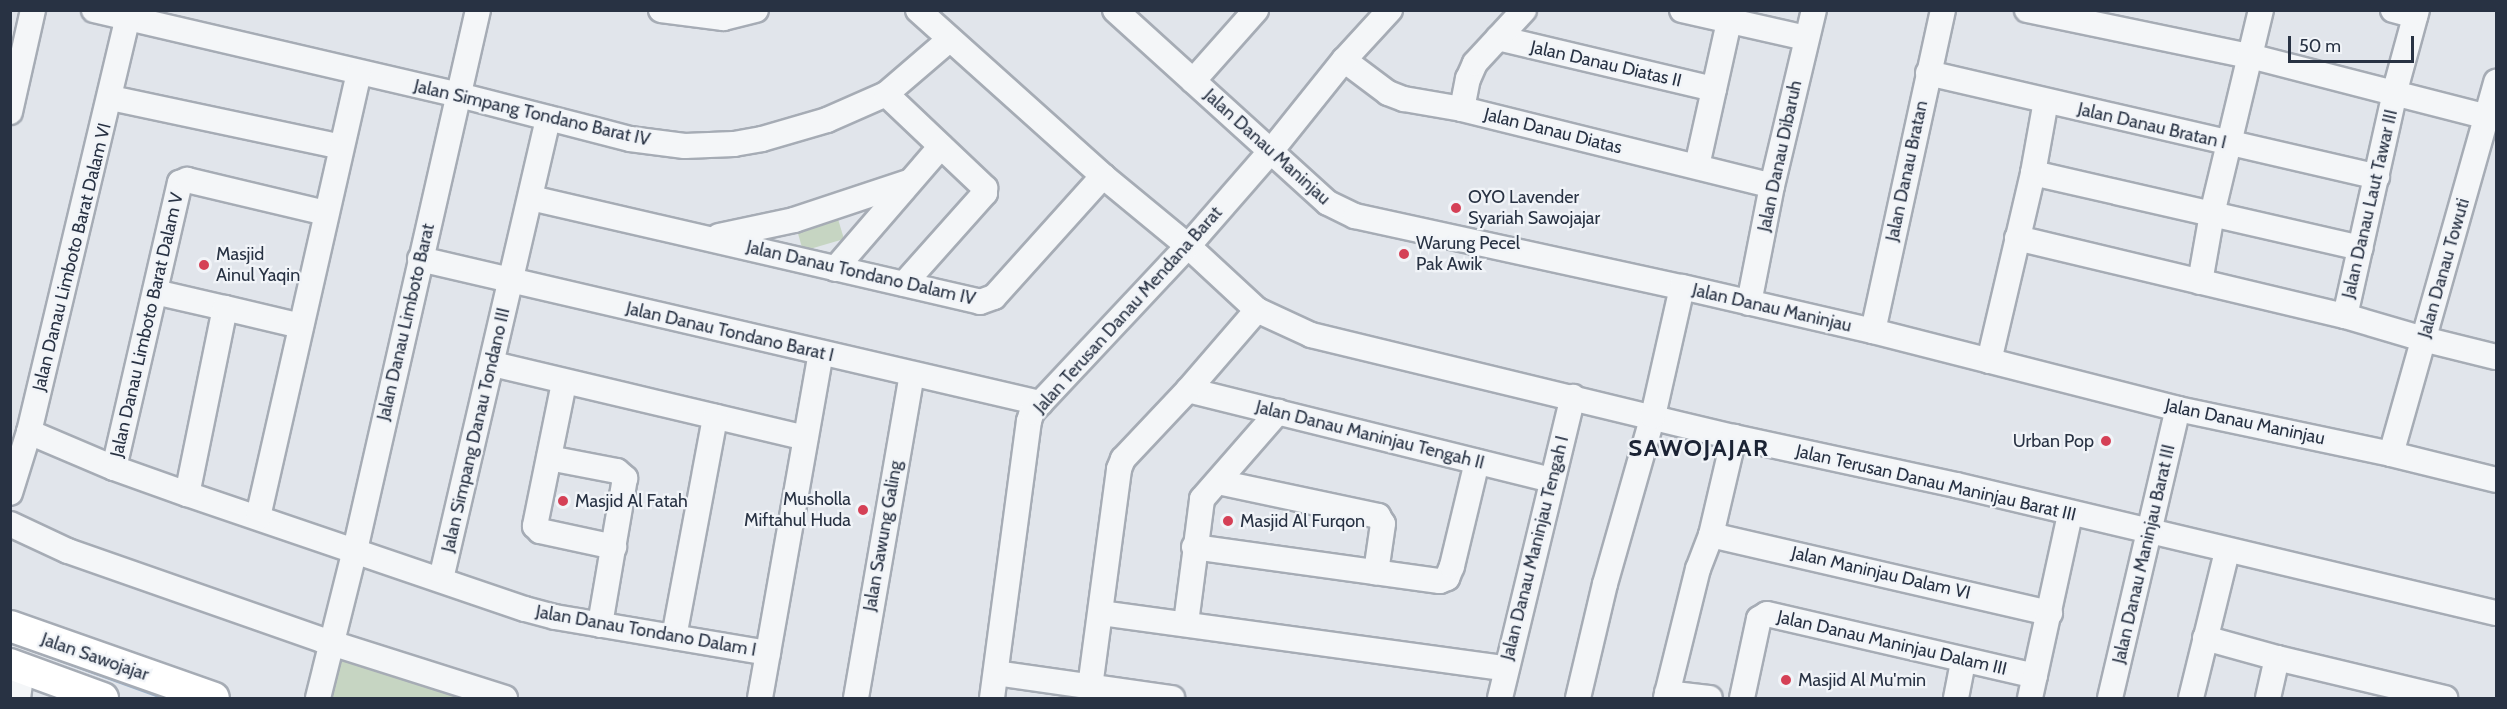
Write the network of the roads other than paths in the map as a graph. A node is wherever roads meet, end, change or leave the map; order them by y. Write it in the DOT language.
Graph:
graph roads {
  1 [pos="33,10"];
  2 [pos="94,10"];
  3 [pos="478,10"];
  4 [pos="661,10"];
  5 [pos="756,10"];
  6 [pos="918,10"];
  7 [pos="1115,10"];
  8 [pos="1256,10"];
  9 [pos="1390,10"];
  10 [pos="1524,10"];
  11 [pos="1683,10"];
  12 [pos="1814,10"];
  13 [pos="1943,10"];
  14 [pos="2027,10"];
  15 [pos="2261,10"];
  16 [pos="2408,12"];
  17 [pos="128,20"];
  18 [pos="1729,22"];
  19 [pos="1498,38"];
  20 [pos="1806,38"];
  21 [pos="949,40"];
  22 [pos="2250,56"];
  23 [pos="1344,60"];
  24 [pos="359,73"];
  25 [pos="1928,73"];
  26 [pos="14,79"];
  27 [pos="1193,81"];
  28 [pos="2496,82"];
  29 [pos="1714,89"];
  30 [pos="2395,92"];
  31 [pos="886,94"];
  32 [pos="459,95"];
  33 [pos="111,98"];
  34 [pos="2046,101"];
  35 [pos="1462,110"];
  36 [pos="10,112"];
  37 [pos="548,118"];
  38 [pos="2492,118"];
  39 [pos="2230,145"];
  40 [pos="941,146"];
  41 [pos="341,147"];
  42 [pos="1270,151"];
  43 [pos="1697,166"];
  44 [pos="2033,173"];
  45 [pos="1103,176"];
  46 [pos="2378,177"];
  47 [pos="908,182"];
  48 [pos="1772,186"];
  49 [pos="531,198"];
  50 [pos="326,213"];
  51 [pos="2212,214"];
  52 [pos="708,237"];
  53 [pos="2017,238"];
  54 [pos="1188,246"];
  55 [pos="2361,248"];
  56 [pos="420,259"];
  57 [pos="835,269"];
  58 [pos="512,281"];
  59 [pos="2200,282"];
  60 [pos="904,284"];
  61 [pos="155,292"];
  62 [pos="1681,292"];
  63 [pos="1749,303"];
  64 [pos="225,308"];
  65 [pos="1257,310"];
  66 [pos="2345,316"];
  67 [pos="301,326"];
  68 [pos="1873,331"];
  69 [pos="2423,339"];
  70 [pos="821,353"];
  71 [pos="2496,357"];
  72 [pos="1989,361"];
  73 [pos="492,364"];
  74 [pos="912,375"];
  75 [pos="564,383"];
  76 [pos="1188,390"];
  77 [pos="1573,398"];
  78 [pos="1040,403"];
  79 [pos="2178,409"];
  80 [pos="1278,412"];
  81 [pos="1653,416"];
  82 [pos="715,417"];
  83 [pos="29,432"];
  84 [pos="1734,437"];
  85 [pos="805,438"];
  86 [pos="2391,454"];
  87 [pos="549,458"];
  88 [pos="1477,462"];
  89 [pos="114,468"];
  90 [pos="1552,480"];
  91 [pos="2496,480"];
  92 [pos="1218,482"];
  93 [pos="10,493"];
  94 [pos="187,494"];
  95 [pos="2070,514"];
  96 [pos="258,517"];
  97 [pos="10,524"];
  98 [pos="2150,532"];
  99 [pos="1711,535"];
  100 [pos="614,547"];
  101 [pos="1194,547"];
  102 [pos="355,549"];
  103 [pos="2226,551"];
  104 [pos="1376,572"];
  105 [pos="441,579"];
  106 [pos="1101,613"];
  107 [pos="2050,613"];
  108 [pos="2496,613"];
  109 [pos="1186,623"];
  110 [pos="600,625"];
  111 [pos="10,626"];
  112 [pos="675,637"];
  113 [pos="2205,638"];
  114 [pos="332,643"];
  115 [pos="768,653"];
  116 [pos="2277,658"];
  117 [pos="1963,661"];
  118 [pos="16,667"];
  119 [pos="1505,668"];
  120 [pos="996,673"];
  121 [pos="1090,687"];
  122 [pos="2033,687"];
  123 [pos="2361,688"];
  124 [pos="1666,696"];
  125 [pos="2434,697"];
  126 [pos="18,699"];
  127 [pos="103,699"];
  128 [pos="213,699"];
  129 [pos="318,699"];
  130 [pos="505,699"];
  131 [pos="760,699"];
  132 [pos="856,699"];
  133 [pos="992,699"];
  134 [pos="1172,699"];
  135 [pos="1500,699"];
  136 [pos="1578,699"];
  137 [pos="1710,699"];
  138 [pos="1742,699"];
  139 [pos="1956,699"];
  140 [pos="2110,699"];
  141 [pos="2191,699"];
  142 [pos="2268,699"];
  1 -- 26 [label="street"];
  2 -- 17 [label="street, Jalan Simpang Tondano Barat IV"];
  3 -- 32 [label="street, Jalan Danau Limboto Barat"];
  4 -- 5 [label="street"];
  6 -- 21 [label="street"];
  7 -- 27 [label="street, Jalan Danau Maninjau"];
  8 -- 27 [label="street"];
  9 -- 23 [label="street, Jalan Terusan Danau Mendana Barat"];
  10 -- 19 [label="street"];
  11 -- 18 [label="street"];
  12 -- 20 [label="street, Jalan Danau Dibaruh"];
  13 -- 25 [label="street, Jalan Danau Bratan"];
  14 -- 22 [label="street"];
  15 -- 22 [label="street"];
  16 -- 30 [label="street, Jalan Danau Laut Tawar III"];
  17 -- 24 [label="street, Jalan Simpang Tondano Barat IV"];
  17 -- 33 [label="street, Jalan Danau Limboto Barat Dalam VI"];
  18 -- 20 [label="street"];
  18 -- 29 [label="street"];
  19 -- 29 [label="street, Jalan Danau Diatas II"];
  19 -- 35 [label="street"];
  20 -- 48 [label="street, Jalan Danau Dibaruh"];
  21 -- 31 [label="street, Jalan Simpang Tondano Barat IV"];
  21 -- 45 [label="street"];
  22 -- 30 [label="street"];
  22 -- 39 [label="street"];
  23 -- 35 [label="street, Jalan Danau Diatas"];
  23 -- 42 [label="street, Jalan Terusan Danau Mendana Barat"];
  24 -- 32 [label="street, Jalan Simpang Tondano Barat IV"];
  24 -- 41 [label="street"];
  25 -- 34 [label="street, Jalan Danau Bratan I"];
  25 -- 68 [label="street, Jalan Danau Bratan"];
  26 -- 36 [label="street"];
  27 -- 42 [label="street, Jalan Danau Maninjau"];
  28 -- 38 [label="street, Jalan Danau Towuti"];
  29 -- 43 [label="street"];
  30 -- 38 [label="street"];
  30 -- 46 [label="street, Jalan Danau Laut Tawar III"];
  31 -- 37 [label="street, Jalan Simpang Tondano Barat IV"];
  31 -- 40 [label="street"];
  32 -- 37 [label="street, Jalan Simpang Tondano Barat IV"];
  32 -- 56 [label="street, Jalan Danau Limboto Barat"];
  33 -- 41 [label="street"];
  33 -- 83 [label="street, Jalan Danau Limboto Barat Dalam VI"];
  34 -- 39 [label="street, Jalan Danau Bratan I"];
  34 -- 44 [label="street"];
  35 -- 43 [label="street, Jalan Danau Diatas"];
  37 -- 49 [label="street, Jalan Simpang Danau Tondano III"];
  38 -- 69 [label="street, Jalan Danau Towuti"];
  39 -- 46 [label="street, Jalan Danau Bratan I"];
  39 -- 51 [label="street"];
  40 -- 47 [label="street"];
  40 -- 60 [label="street"];
  41 -- 50 [label="street"];
  42 -- 54 [label="street, Jalan Terusan Danau Mendana Barat"];
  42 -- 62 [label="street, Jalan Danau Maninjau"];
  43 -- 48 [label="street, Jalan Danau Diatas"];
  44 -- 51 [label="street"];
  44 -- 53 [label="street"];
  45 -- 54 [label="street"];
  45 -- 60 [label="street, Jalan Danau Tondano Dalam IV"];
  46 -- 55 [label="street, Jalan Danau Laut Tawar III"];
  47 -- 52 [label="street"];
  47 -- 57 [label="street"];
  48 -- 63 [label="street, Jalan Danau Dibaruh"];
  49 -- 52 [label="street, Jalan Danau Tondano Dalam IV"];
  49 -- 58 [label="street, Jalan Simpang Danau Tondano III"];
  50 -- 61 [label="street, Jalan Danau Limboto Barat Dalam V"];
  50 -- 67 [label="street"];
  51 -- 55 [label="street"];
  51 -- 59 [label="street"];
  52 -- 57 [label="street, Jalan Danau Tondano Dalam IV"];
  53 -- 59 [label="street"];
  53 -- 72 [label="street"];
  54 -- 65 [label="street"];
  54 -- 78 [label="street, Jalan Terusan Danau Mendana Barat"];
  55 -- 66 [label="street, Jalan Danau Laut Tawar III"];
  56 -- 58 [label="street, Jalan Danau Tondano Barat I"];
  56 -- 102 [label="street, Jalan Danau Limboto Barat"];
  57 -- 60 [label="street, Jalan Danau Tondano Dalam IV"];
  58 -- 70 [label="street, Jalan Danau Tondano Barat I"];
  58 -- 73 [label="street, Jalan Simpang Danau Tondano III"];
  59 -- 66 [label="street"];
  61 -- 64 [label="street"];
  61 -- 89 [label="street, Jalan Danau Limboto Barat Dalam V"];
  62 -- 63 [label="street, Jalan Danau Maninjau"];
  62 -- 81 [label="street"];
  63 -- 68 [label="street, Jalan Danau Maninjau"];
  64 -- 67 [label="street"];
  64 -- 94 [label="street"];
  65 -- 76 [label="street"];
  65 -- 77 [label="street, Jalan Terusan Danau Maninjau Barat III"];
  66 -- 69 [label="street"];
  67 -- 96 [label="street"];
  68 -- 72 [label="street, Jalan Danau Maninjau"];
  69 -- 71 [label="street"];
  69 -- 86 [label="street, Jalan Danau Towuti"];
  70 -- 74 [label="street, Jalan Danau Tondano Barat I"];
  70 -- 85 [label="street"];
  72 -- 79 [label="street, Jalan Danau Maninjau"];
  73 -- 75 [label="street"];
  73 -- 105 [label="street, Jalan Simpang Danau Tondano III"];
  74 -- 78 [label="street, Jalan Danau Tondano Barat I"];
  74 -- 132 [label="street, Jalan Sawung Galing"];
  75 -- 82 [label="street"];
  75 -- 87 [label="street"];
  76 -- 80 [label="street, Jalan Danau Maninjau Tengah II"];
  76 -- 106 [label="street"];
  77 -- 81 [label="street, Jalan Terusan Danau Maninjau Barat III"];
  77 -- 90 [label="street, Jalan Danau Maninjau Tengah I"];
  78 -- 120 [label="street, Jalan Terusan Danau Mendana Barat"];
  79 -- 86 [label="street, Jalan Danau Maninjau"];
  79 -- 98 [label="street, Jalan Danau Maninjau Barat III"];
  80 -- 88 [label="street, Jalan Danau Maninjau Tengah II"];
  80 -- 92 [label="street"];
  81 -- 84 [label="street, Jalan Terusan Danau Maninjau Barat III"];
  81 -- 136 [label="street"];
  82 -- 85 [label="street"];
  82 -- 112 [label="street"];
  83 -- 89 [label="street"];
  83 -- 93 [label="street, Jalan Danau Limboto Barat Dalam VI"];
  84 -- 95 [label="street, Jalan Terusan Danau Maninjau Barat III"];
  84 -- 99 [label="street"];
  85 -- 115 [label="street"];
  86 -- 91 [label="street, Jalan Danau Maninjau"];
  87 -- 100 [label="street"];
  87 -- 100 [label="street"];
  88 -- 90 [label="street, Jalan Danau Maninjau Tengah II"];
  88 -- 104 [label="street"];
  89 -- 94 [label="street"];
  90 -- 119 [label="street, Jalan Danau Maninjau Tengah I"];
  92 -- 101 [label="street"];
  92 -- 104 [label="street"];
  94 -- 96 [label="street"];
  95 -- 98 [label="street, Jalan Terusan Danau Maninjau Barat III"];
  95 -- 107 [label="street"];
  96 -- 102 [label="street"];
  97 -- 114 [label="street"];
  98 -- 103 [label="street, Jalan Terusan Danau Maninjau Barat III"];
  98 -- 140 [label="street, Jalan Danau Maninjau Barat III"];
  99 -- 107 [label="street, Jalan Maninjau Dalam VI"];
  99 -- 124 [label="street"];
  100 -- 110 [label="street"];
  101 -- 104 [label="street"];
  101 -- 109 [label="street"];
  102 -- 105 [label="street, Jalan Danau Tondano Dalam I"];
  102 -- 114 [label="street, Jalan Danau Limboto Barat"];
  103 -- 108 [label="street, Jalan Terusan Danau Maninjau Barat III"];
  103 -- 113 [label="street"];
  105 -- 110 [label="street, Jalan Danau Tondano Dalam I"];
  106 -- 109 [label="street"];
  106 -- 121 [label="street"];
  107 -- 122 [label="street"];
  109 -- 119 [label="street"];
  110 -- 112 [label="street, Jalan Danau Tondano Dalam I"];
  111 -- 128 [label="main road, Jalan Sawojajar"];
  112 -- 115 [label="street, Jalan Danau Tondano Dalam I"];
  113 -- 116 [label="street"];
  113 -- 141 [label="street"];
  114 -- 129 [label="street, Jalan Danau Limboto Barat"];
  114 -- 130 [label="street"];
  115 -- 131 [label="street"];
  116 -- 123 [label="street"];
  116 -- 142 [label="street"];
  117 -- 122 [label="street, Jalan Danau Maninjau Dalam III"];
  117 -- 138 [label="street, Jalan Danau Maninjau Dalam III"];
  117 -- 139 [label="street"];
  118 -- 126 [label="street"];
  118 -- 127 [label="main road, Jalan Sawojajar"];
  119 -- 135 [label="street, Jalan Danau Maninjau Tengah I"];
  120 -- 121 [label="street"];
  120 -- 133 [label="street, Jalan Terusan Danau Mendana Barat"];
  121 -- 134 [label="street"];
  123 -- 125 [label="street"];
  124 -- 137 [label="street"];
}
